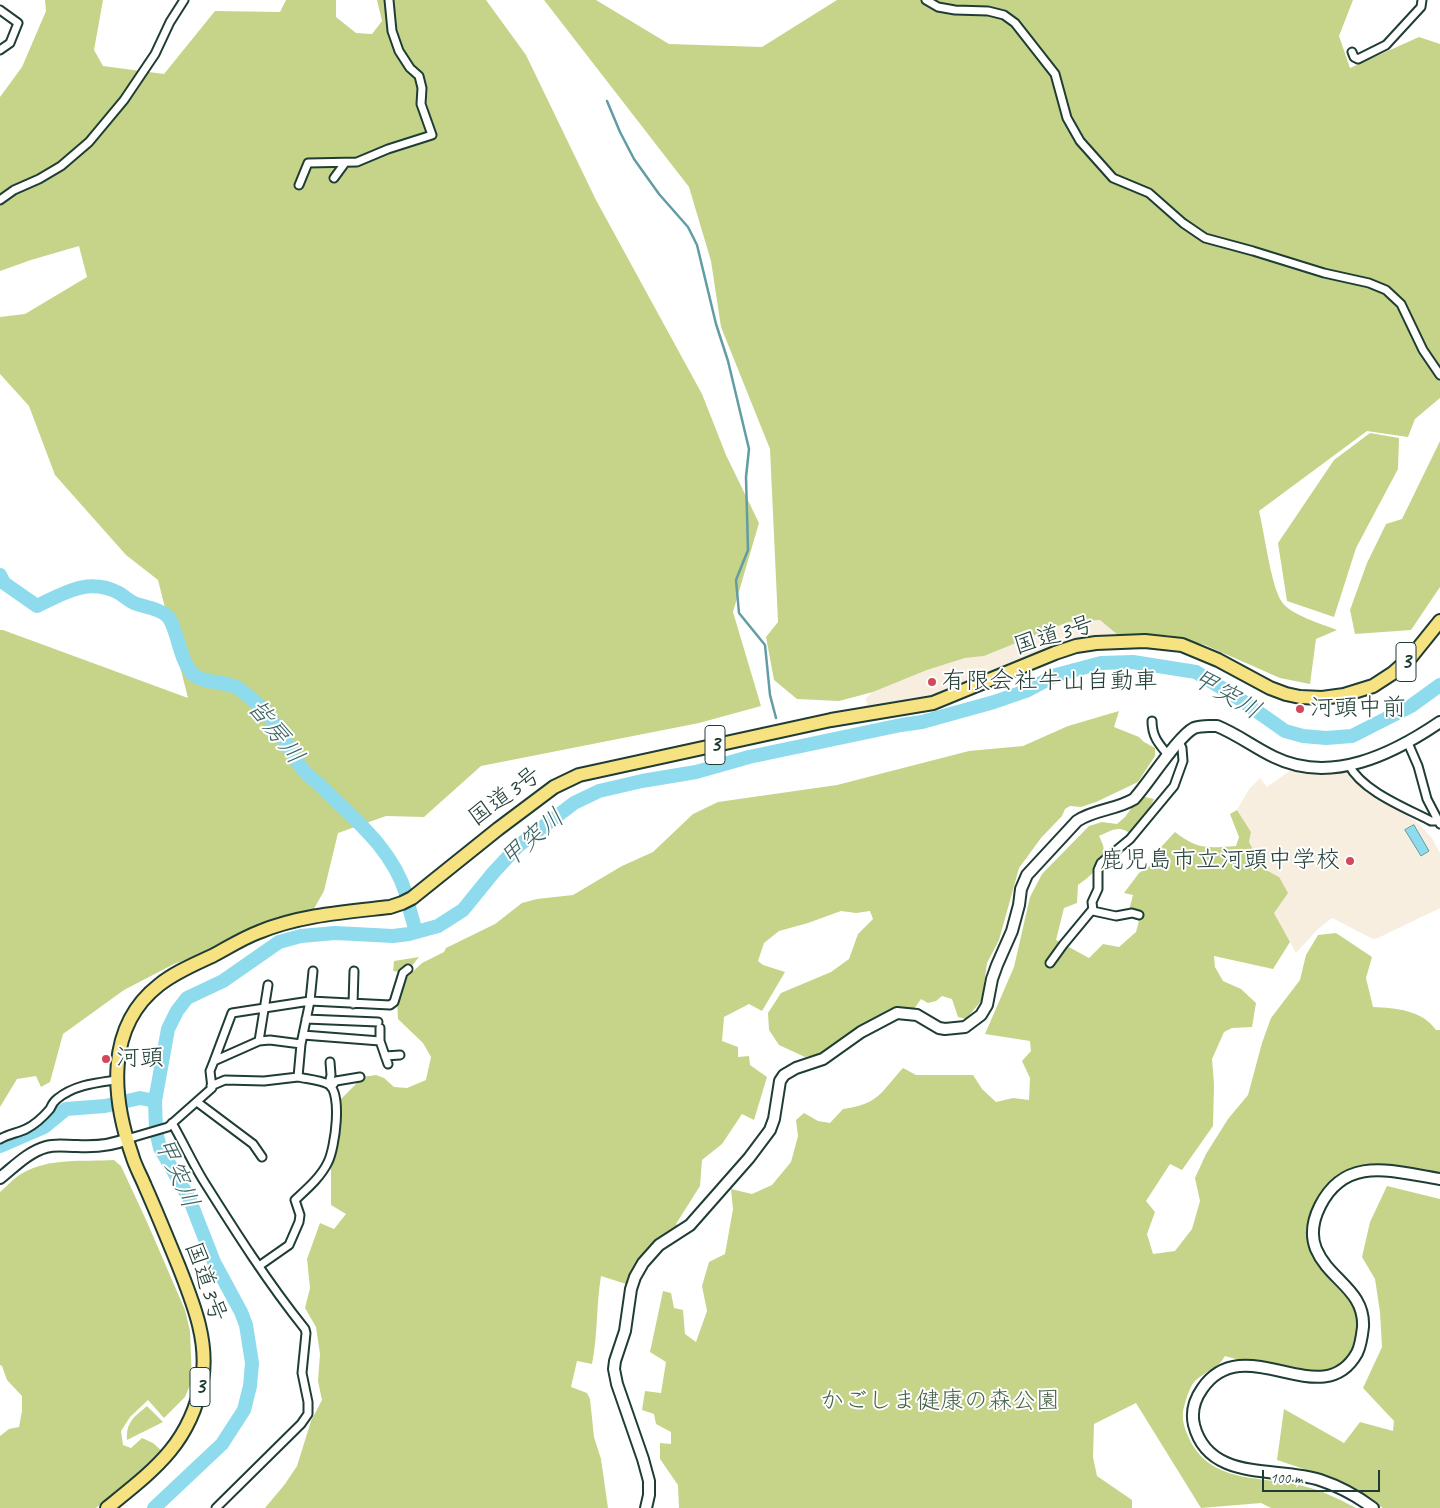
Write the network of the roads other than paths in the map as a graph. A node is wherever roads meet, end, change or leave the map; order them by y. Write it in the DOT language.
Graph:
graph roads {
  1 [pos="184,0"];
  2 [pos="390,0"];
  3 [pos="926,0"];
  4 [pos="1422,0"];
  5 [pos="0,10"];
  6 [pos="0,50"];
  7 [pos="1352,52"];
  8 [pos="345,163"];
  9 [pos="334,178"];
  10 [pos="299,185"];
  11 [pos="0,200"];
  12 [pos="1440,375"];
  13 [pos="1438,630"];
  14 [pos="1152,721"];
  15 [pos="1440,722"];
  16 [pos="1179,742"];
  17 [pos="1408,743"];
  18 [pos="1168,755"];
  19 [pos="1348,766"];
  20 [pos="1439,823"];
  21 [pos="1092,910"];
  22 [pos="1139,915"];
  23 [pos="1050,963"];
  24 [pos="408,969"];
  25 [pos="313,971"];
  26 [pos="354,971"];
  27 [pos="268,985"];
  28 [pos="310,1001"];
  29 [pos="353,1004"];
  30 [pos="265,1008"];
  31 [pos="306,1019"];
  32 [pos="303,1035"];
  33 [pos="259,1041"];
  34 [pos="380,1041"];
  35 [pos="301,1044"];
  36 [pos="400,1055"];
  37 [pos="385,1056"];
  38 [pos="214,1061"];
  39 [pos="330,1062"];
  40 [pos="388,1064"];
  41 [pos="298,1077"];
  42 [pos="360,1077"];
  43 [pos="116,1080"];
  44 [pos="211,1086"];
  45 [pos="330,1086"];
  46 [pos="197,1102"];
  47 [pos="170,1125"];
  48 [pos="132,1138"];
  49 [pos="0,1139"];
  50 [pos="262,1157"];
  51 [pos="0,1178"];
  52 [pos="1440,1179"];
  53 [pos="259,1266"];
  54 [pos="107,1508"];
  55 [pos="216,1508"];
  56 [pos="646,1508"];
  57 [pos="1373,1508"];
  1 -- 11 [label="street"];
  2 -- 8 [label="street"];
  3 -- 12 [label="street"];
  4 -- 7 [label="street"];
  5 -- 6 [label="street"];
  8 -- 9 [label="street"];
  8 -- 10 [label="street"];
  13 -- 43 [label="highway, 国道3号 / 3"];
  14 -- 18 [label="street"];
  15 -- 17 [label="street"];
  16 -- 18 [label="street"];
  16 -- 19 [label="street"];
  16 -- 21 [label="street"];
  17 -- 19 [label="street"];
  17 -- 20 [label="street"];
  18 -- 56 [label="street"];
  19 -- 20 [label="street"];
  21 -- 22 [label="street"];
  21 -- 23 [label="street"];
  24 -- 29 [label="street"];
  25 -- 28 [label="street"];
  26 -- 29 [label="street"];
  27 -- 30 [label="street"];
  28 -- 29 [label="street"];
  28 -- 30 [label="street"];
  28 -- 31 [label="street"];
  30 -- 33 [label="street"];
  30 -- 38 [label="street"];
  31 -- 32 [label="street"];
  31 -- 34 [label="street"];
  32 -- 34 [label="street"];
  32 -- 35 [label="street"];
  33 -- 35 [label="street"];
  33 -- 38 [label="street"];
  34 -- 37 [label="street"];
  35 -- 41 [label="street"];
  36 -- 37 [label="street"];
  37 -- 40 [label="street"];
  38 -- 44 [label="street"];
  39 -- 45 [label="street"];
  41 -- 44 [label="street"];
  41 -- 45 [label="street"];
  42 -- 45 [label="street"];
  43 -- 48 [label="highway, 国道3号 / 3"];
  43 -- 49 [label="street"];
  44 -- 46 [label="street"];
  45 -- 53 [label="street"];
  46 -- 47 [label="street"];
  46 -- 50 [label="street"];
  47 -- 48 [label="street"];
  47 -- 53 [label="street"];
  48 -- 51 [label="street"];
  48 -- 54 [label="highway, 国道3号 / 3"];
  52 -- 57 [label="street"];
  53 -- 55 [label="street"];
}
